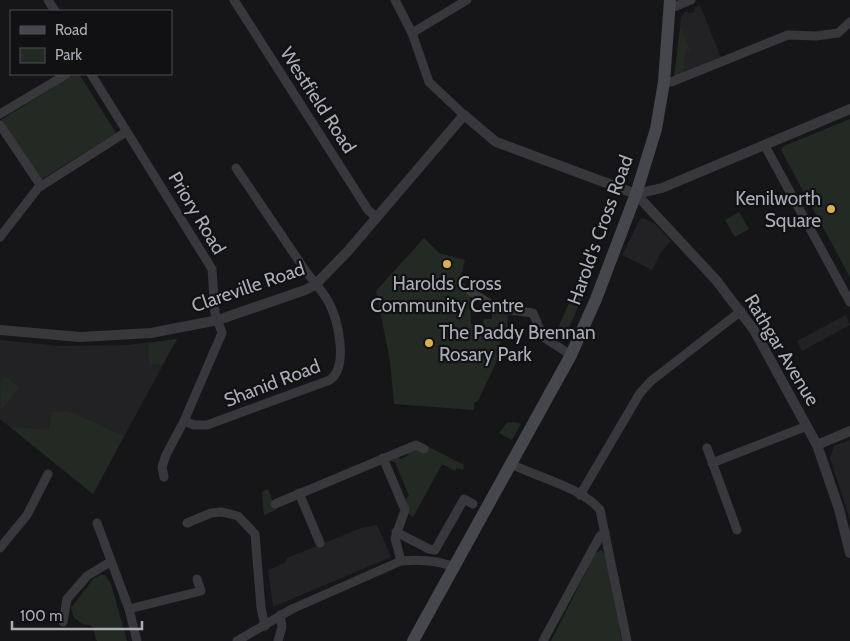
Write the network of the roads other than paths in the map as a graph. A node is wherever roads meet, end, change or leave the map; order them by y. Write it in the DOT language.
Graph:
graph roads {
  1 [pos="234,0"];
  2 [pos="395,0"];
  3 [pos="467,0"];
  4 [pos="691,0"];
  5 [pos="670,4"];
  6 [pos="850,22"];
  7 [pos="412,33"];
  8 [pos="65,75"];
  9 [pos="92,75"];
  10 [pos="664,82"];
  11 [pos="850,109"];
  12 [pos="0,114"];
  13 [pos="464,115"];
  14 [pos="0,125"];
  15 [pos="126,132"];
  16 [pos="765,146"];
  17 [pos="236,168"];
  18 [pos="41,186"];
  19 [pos="636,194"];
  20 [pos="376,217"];
  21 [pos="0,237"];
  22 [pos="315,285"];
  23 [pos="470,291"];
  24 [pos="850,302"];
  25 [pos="742,311"];
  26 [pos="218,320"];
  27 [pos="0,330"];
  28 [pos="571,355"];
  29 [pos="184,421"];
  30 [pos="807,426"];
  31 [pos="850,431"];
  32 [pos="817,445"];
  33 [pos="707,448"];
  34 [pos="424,449"];
  35 [pos="383,458"];
  36 [pos="712,463"];
  37 [pos="511,464"];
  38 [pos="48,474"];
  39 [pos="164,477"];
  40 [pos="299,493"];
  41 [pos="580,495"];
  42 [pos="275,504"];
  43 [pos="473,504"];
  44 [pos="97,522"];
  45 [pos="187,523"];
  46 [pos="846,524"];
  47 [pos="737,530"];
  48 [pos="396,532"];
  49 [pos="605,533"];
  50 [pos="320,543"];
  51 [pos="0,548"];
  52 [pos="850,553"];
  53 [pos="401,560"];
  54 [pos="110,562"];
  55 [pos="455,567"];
  56 [pos="197,579"];
  57 [pos="129,609"];
  58 [pos="280,615"];
  59 [pos="63,622"];
  60 [pos="265,626"];
  61 [pos="137,641"];
  62 [pos="237,641"];
  63 [pos="278,641"];
  64 [pos="413,641"];
  65 [pos="544,641"];
  66 [pos="627,641"];
  1 -- 20 [label="street, Westfield Road"];
  2 -- 7 [label="street"];
  3 -- 7 [label="street"];
  4 -- 5 [label="street"];
  5 -- 10 [label="main road, Harold's Cross Road"];
  6 -- 10 [label="street"];
  7 -- 13 [label="street"];
  8 -- 12 [label="street"];
  9 -- 15 [label="street, Priory Road"];
  10 -- 19 [label="main road, Harold's Cross Road"];
  11 -- 16 [label="street"];
  13 -- 19 [label="street"];
  13 -- 20 [label="street, Clareville Road"];
  14 -- 18 [label="street"];
  15 -- 18 [label="street"];
  15 -- 26 [label="street, Priory Road"];
  16 -- 19 [label="street"];
  16 -- 24 [label="street"];
  17 -- 22 [label="street"];
  18 -- 21 [label="street"];
  19 -- 25 [label="street, Rathgar Avenue"];
  19 -- 28 [label="main road, Harold's Cross Road"];
  20 -- 22 [label="street, Clareville Road"];
  22 -- 26 [label="street, Clareville Road"];
  22 -- 29 [label="street, Shanid Road"];
  23 -- 28 [label="street"];
  25 -- 30 [label="street, Rathgar Avenue"];
  25 -- 41 [label="street"];
  26 -- 27 [label="street, Clareville Road"];
  26 -- 29 [label="street, Shanid Road"];
  28 -- 37 [label="main road, Harold's Cross Road"];
  29 -- 39 [label="street, Shanid Road"];
  30 -- 32 [label="street, Rathgar Avenue"];
  30 -- 36 [label="street"];
  31 -- 32 [label="street"];
  32 -- 46 [label="street, Rathgar Avenue"];
  33 -- 36 [label="street"];
  34 -- 35 [label="street"];
  35 -- 40 [label="street"];
  35 -- 48 [label="street"];
  36 -- 47 [label="street"];
  37 -- 41 [label="street"];
  37 -- 55 [label="main road, Harold's Cross Road"];
  38 -- 51 [label="street"];
  40 -- 42 [label="street"];
  40 -- 50 [label="street"];
  41 -- 49 [label="street"];
  43 -- 48 [label="street"];
  44 -- 54 [label="street"];
  45 -- 60 [label="street"];
  46 -- 52 [label="street, Rathgar Avenue"];
  48 -- 53 [label="street"];
  49 -- 65 [label="street"];
  49 -- 66 [label="street"];
  53 -- 55 [label="street"];
  53 -- 58 [label="street"];
  54 -- 57 [label="street"];
  54 -- 59 [label="street"];
  55 -- 64 [label="main road, Harold's Cross Road"];
  56 -- 57 [label="street"];
  57 -- 61 [label="street"];
  58 -- 60 [label="street"];
  58 -- 63 [label="street"];
  60 -- 62 [label="street"];
}
